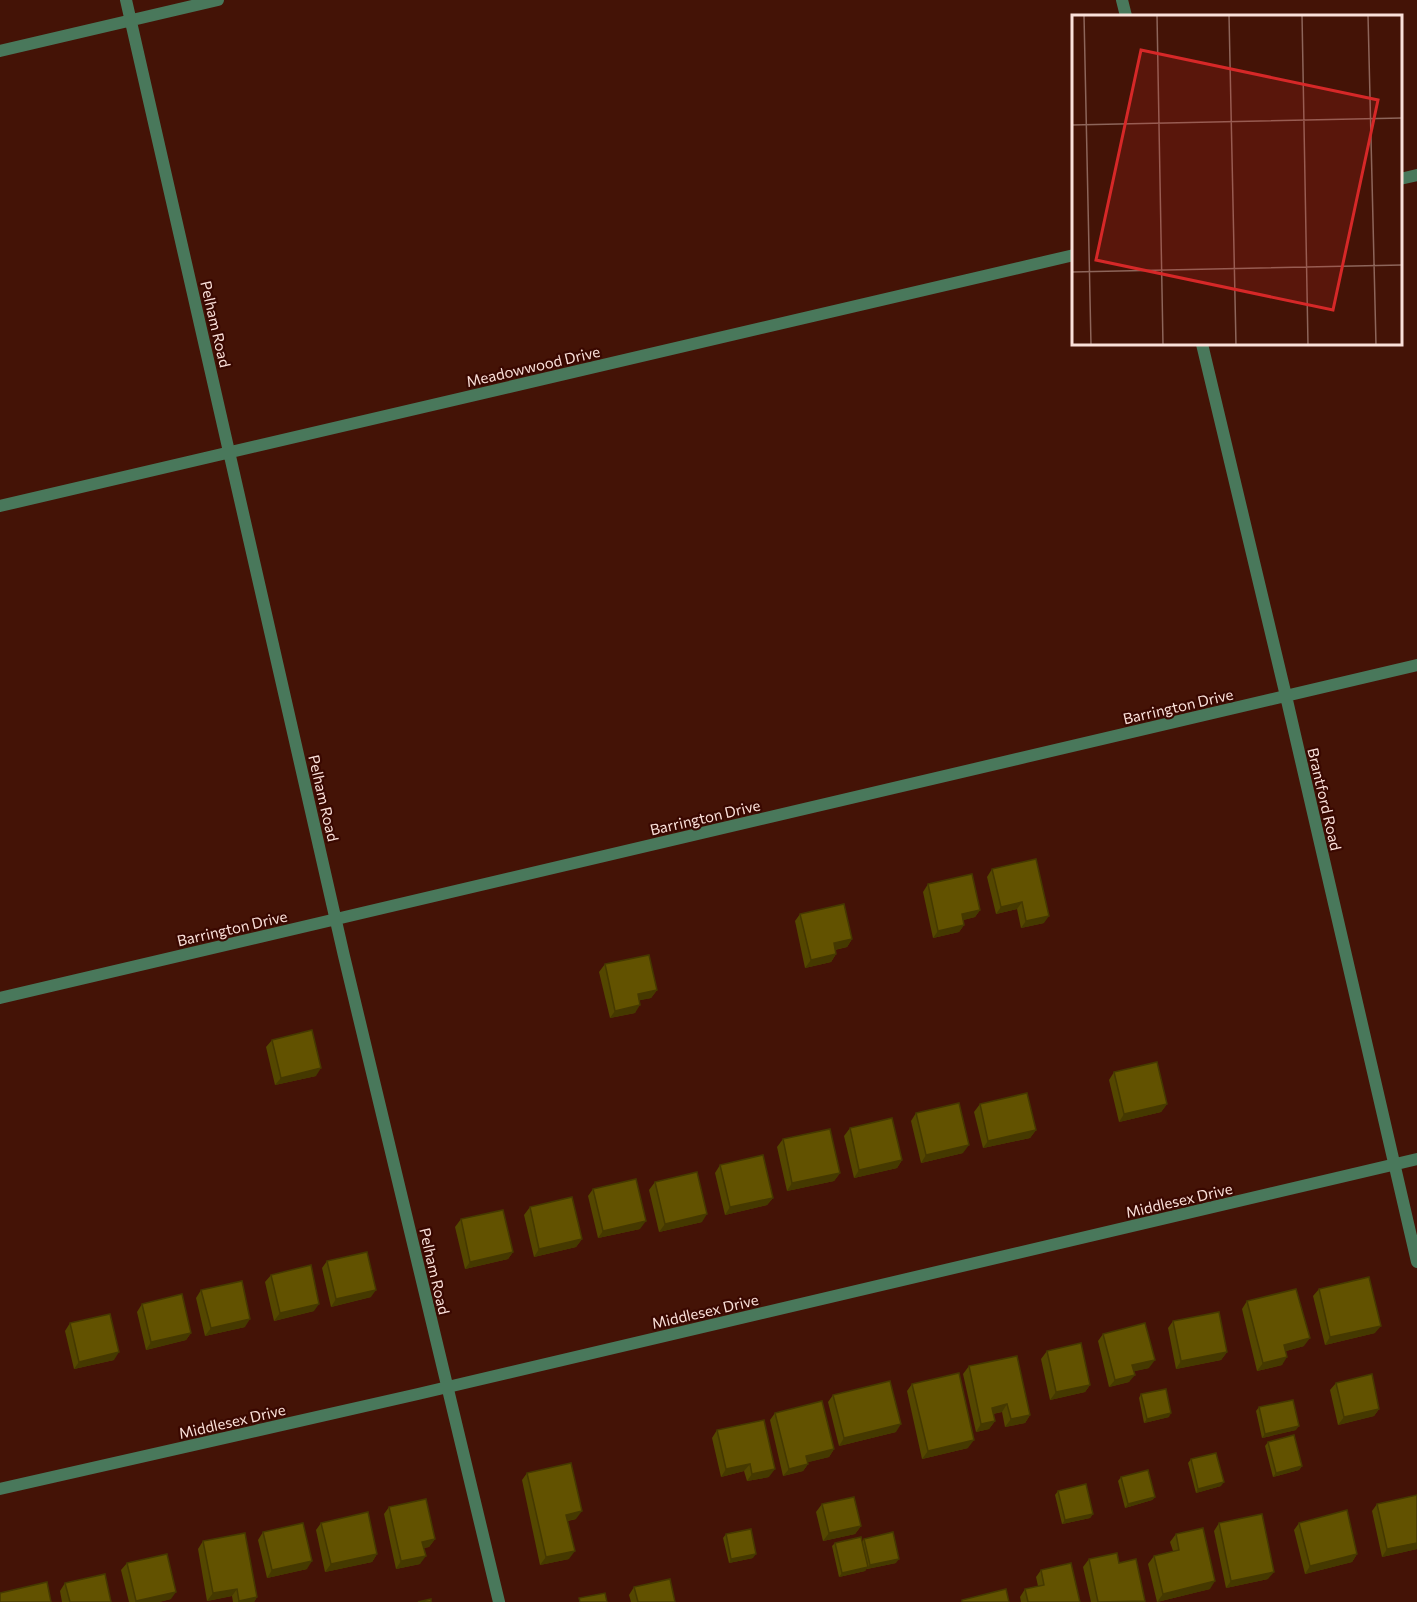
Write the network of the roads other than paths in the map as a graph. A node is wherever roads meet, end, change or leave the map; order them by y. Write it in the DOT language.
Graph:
graph roads {
  1 [pos="126,0"];
  2 [pos="218,0"];
  3 [pos="1122,0"];
  4 [pos="1126,15"];
  5 [pos="130,21"];
  6 [pos="0,51"];
  7 [pos="1417,175"];
  8 [pos="1402,178"];
  9 [pos="1072,255"];
  10 [pos="1202,345"];
  11 [pos="230,453"];
  12 [pos="0,506"];
  13 [pos="1417,665"];
  14 [pos="1286,696"];
  15 [pos="337,919"];
  16 [pos="0,998"];
  17 [pos="1417,1159"];
  18 [pos="1394,1164"];
  19 [pos="1417,1262"];
  20 [pos="447,1387"];
  21 [pos="0,1489"];
  22 [pos="499,1602"];
  1 -- 5 [label="street, Pelham Road"];
  2 -- 5 [label="street"];
  3 -- 4 [label="street"];
  5 -- 6 [label="street"];
  5 -- 11 [label="street, Pelham Road"];
  7 -- 8 [label="street"];
  9 -- 11 [label="street, Meadowwood Drive"];
  10 -- 14 [label="street, Brantford Road"];
  11 -- 12 [label="street, Meadowwood Drive"];
  11 -- 15 [label="street, Pelham Road"];
  13 -- 14 [label="street, Barrington Drive"];
  14 -- 15 [label="street, Barrington Drive"];
  14 -- 18 [label="street, Brantford Road"];
  15 -- 16 [label="street, Barrington Drive"];
  15 -- 20 [label="street, Pelham Road"];
  17 -- 18 [label="street, Middlesex Drive"];
  18 -- 19 [label="street, Brantford Road"];
  18 -- 20 [label="street, Middlesex Drive"];
  20 -- 21 [label="street, Middlesex Drive"];
  20 -- 22 [label="street, Pelham Road"];
}
